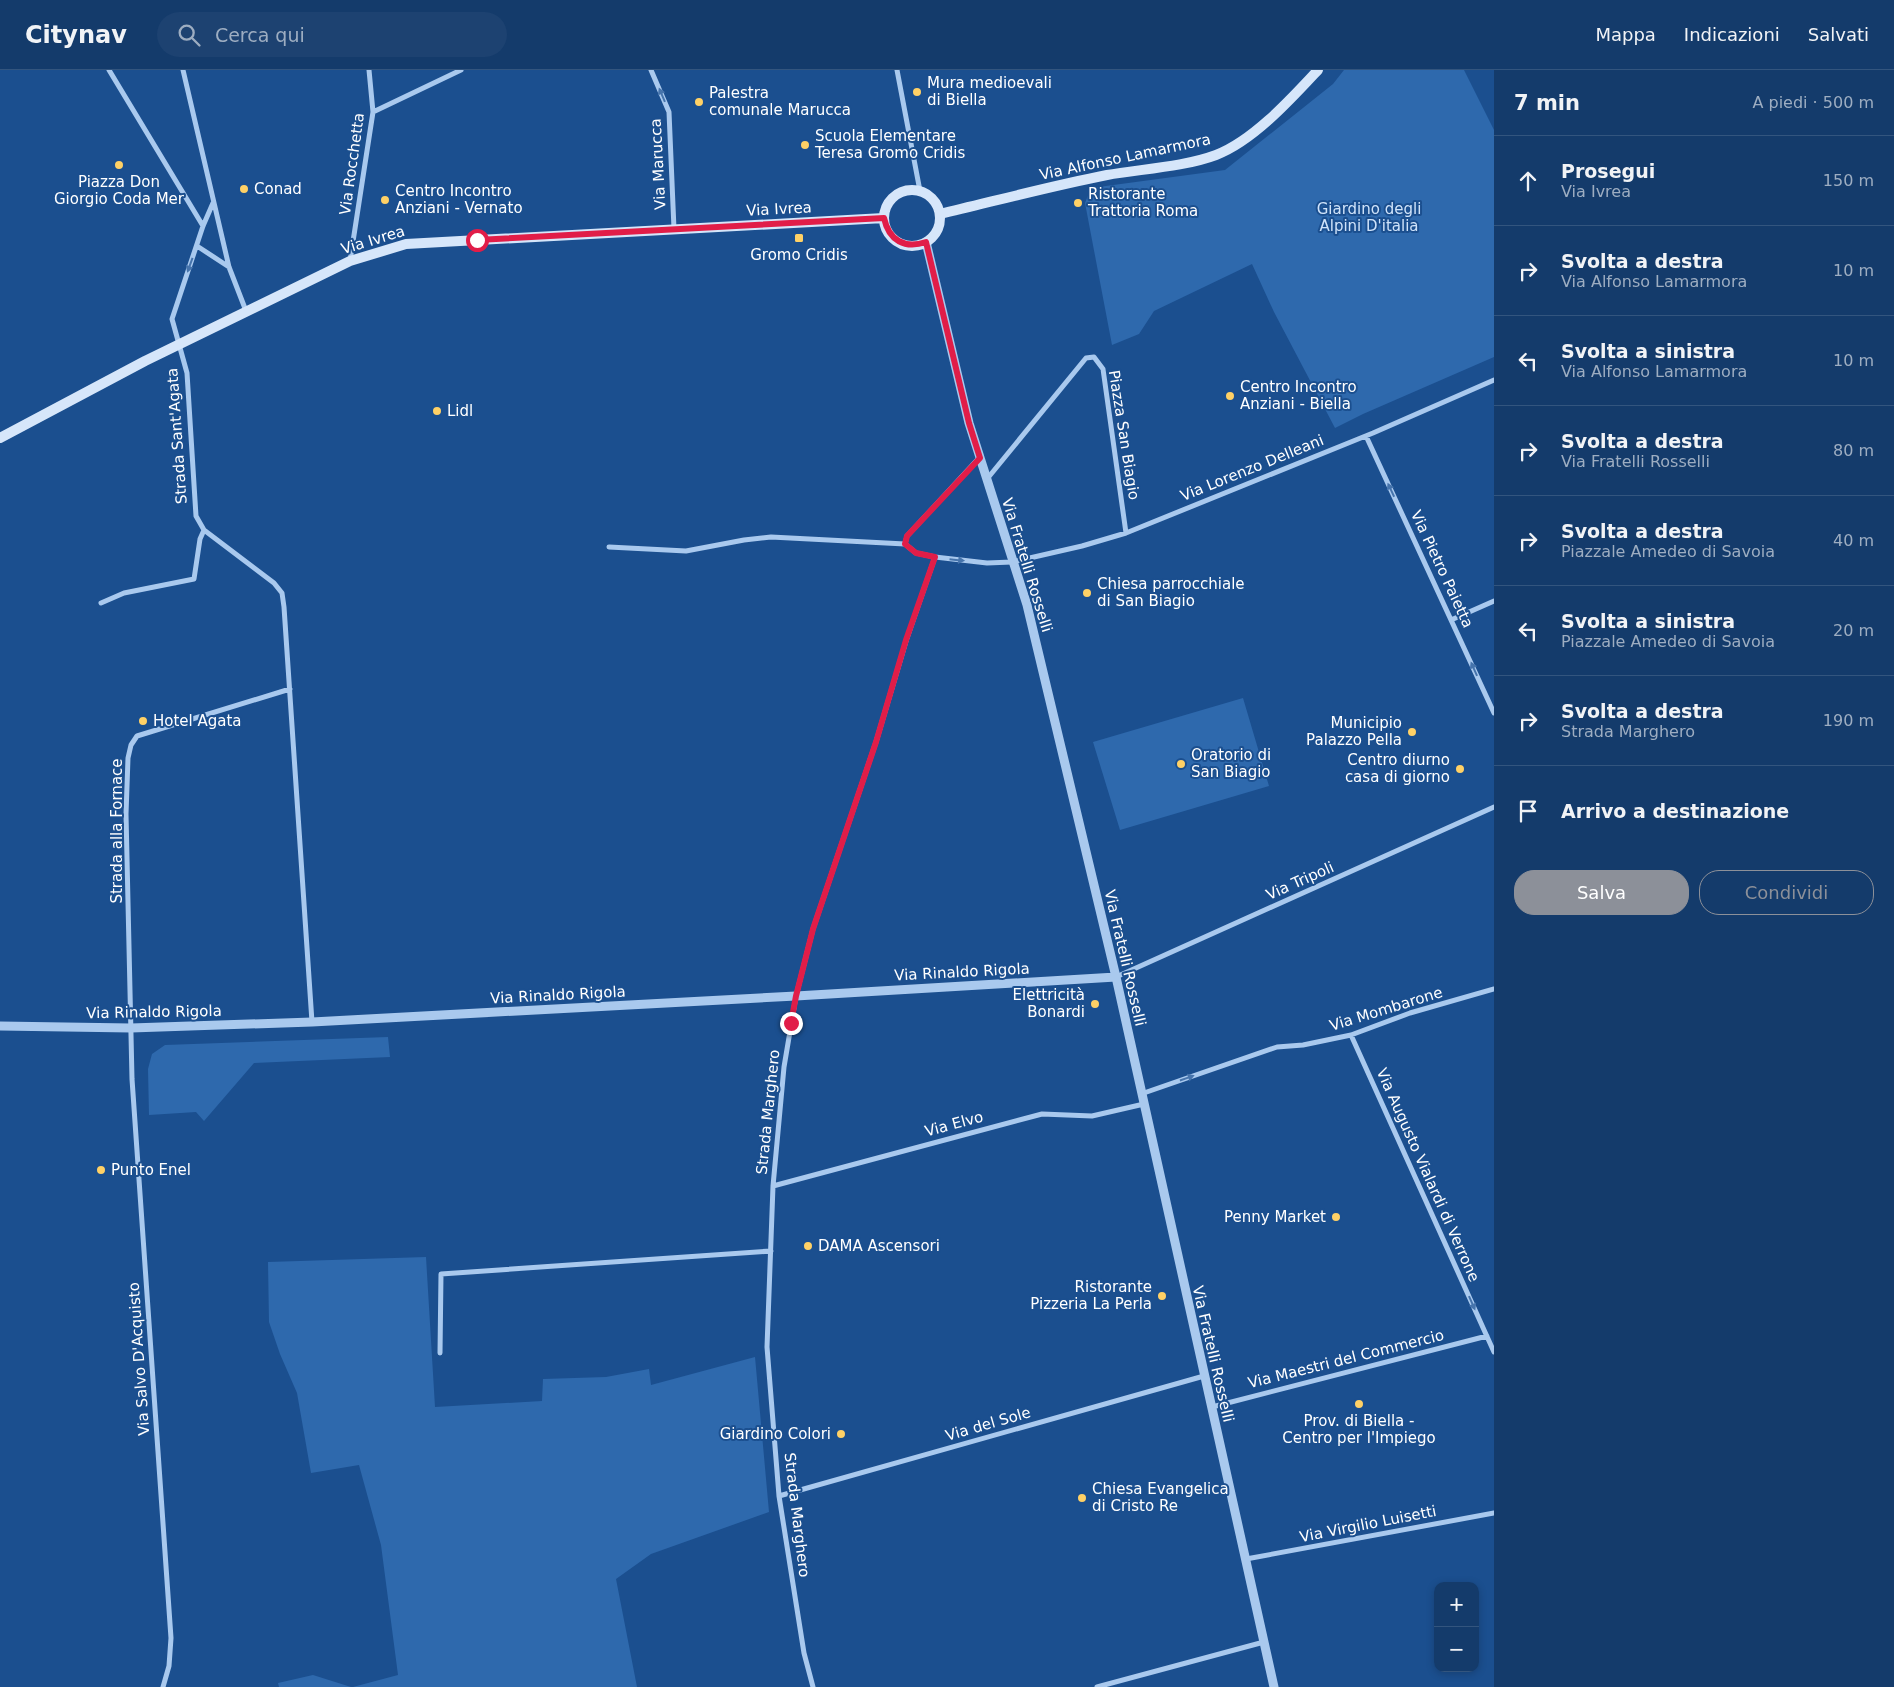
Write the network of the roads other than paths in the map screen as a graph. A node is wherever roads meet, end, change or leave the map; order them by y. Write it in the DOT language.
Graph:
graph roads {
  1 [pos="109,70"];
  2 [pos="183,70"];
  3 [pos="369,70"];
  4 [pos="461,70"];
  5 [pos="651,70"];
  6 [pos="898,70"];
  7 [pos="1318,70"];
  8 [pos="373,112"];
  9 [pos="920,191"];
  10 [pos="213,203"];
  11 [pos="940,214"];
  12 [pos="884,218"];
  13 [pos="202,226"];
  14 [pos="674,230"];
  15 [pos="926,242"];
  16 [pos="197,246"];
  17 [pos="350,261"];
  18 [pos="230,267"];
  19 [pos="246,312"];
  20 [pos="179,345"];
  21 [pos="1494,380"];
  22 [pos="1366,436"];
  23 [pos="0,438"];
  24 [pos="980,458"];
  25 [pos="986,479"];
  26 [pos="204,530"];
  27 [pos="1126,533"];
  28 [pos="905,544"];
  29 [pos="609,548"];
  30 [pos="935,557"];
  31 [pos="1012,562"];
  32 [pos="1494,601"];
  33 [pos="101,603"];
  34 [pos="1452,620"];
  35 [pos="290,689"];
  36 [pos="1494,714"];
  37 [pos="1494,807"];
  38 [pos="1116,977"];
  39 [pos="1494,989"];
  40 [pos="796,996"];
  41 [pos="312,1022"];
  42 [pos="0,1026"];
  43 [pos="130,1028"];
  44 [pos="1351,1035"];
  45 [pos="1141,1094"];
  46 [pos="1144,1104"];
  47 [pos="773,1186"];
  48 [pos="770,1252"];
  49 [pos="1487,1336"];
  50 [pos="1494,1352"];
  51 [pos="440,1353"];
  52 [pos="1204,1376"];
  53 [pos="1211,1407"];
  54 [pos="779,1496"];
  55 [pos="1494,1513"];
  56 [pos="1246,1559"];
  57 [pos="1264,1642"];
  58 [pos="163,1687"];
  59 [pos="813,1687"];
  60 [pos="1097,1687"];
  61 [pos="1274,1687"];
  1 -- 13 [label="street"];
  2 -- 10 [label="street"];
  3 -- 8 [label="street, Via Rocchetta"];
  4 -- 8 [label="street"];
  14 -- 5 [label="street, Via Marucca, one-way"];
  6 -- 9 [label="street"];
  7 -- 11 [label="main road, Via Alfonso Lamarmora"];
  8 -- 17 [label="street, Via Rocchetta"];
  9 -- 11 [label="main road"];
  9 -- 12 [label="main road"];
  10 -- 13 [label="street, Strada Sant'Agata"];
  10 -- 18 [label="street"];
  11 -- 15 [label="main road"];
  12 -- 14 [label="main road, Via Ivrea"];
  12 -- 15 [label="main road"];
  13 -- 16 [label="street, Strada Sant'Agata"];
  14 -- 17 [label="main road, Via Ivrea"];
  15 -- 24 [label="street, Via Fratelli Rosselli"];
  16 -- 18 [label="street"];
  16 -- 20 [label="street, Strada Sant'Agata, one-way"];
  17 -- 19 [label="main road, Via Ivrea"];
  18 -- 19 [label="street"];
  19 -- 20 [label="main road, Via Ivrea"];
  20 -- 23 [label="main road, Via Ivrea"];
  20 -- 26 [label="street, Strada Sant'Agata"];
  21 -- 22 [label="street, Via Lorenzo Delleani"];
  22 -- 27 [label="street, Via Lorenzo Delleani"];
  34 -- 22 [label="street, Via Pietro Paietta, one-way"];
  24 -- 25 [label="street, Via Fratelli Rosselli"];
  24 -- 28 [label="street"];
  25 -- 27 [label="street, Piazza San Biagio"];
  25 -- 31 [label="street, Via Fratelli Rosselli"];
  26 -- 33 [label="street"];
  26 -- 35 [label="street"];
  27 -- 31 [label="street, Via Lorenzo Delleani"];
  28 -- 29 [label="street"];
  28 -- 30 [label="street, Via Lorenzo Delleani"];
  30 -- 31 [label="street, Via Lorenzo Delleani, one-way"];
  30 -- 40 [label="street, Strada Marghero"];
  31 -- 38 [label="street, Via Fratelli Rosselli"];
  32 -- 34 [label="street"];
  36 -- 34 [label="street, Via Pietro Paietta, one-way"];
  35 -- 41 [label="street"];
  35 -- 43 [label="street, Strada alla Fornace"];
  37 -- 38 [label="street, Via Tripoli"];
  38 -- 40 [label="street, Via Rinaldo Rigola"];
  38 -- 45 [label="street, Via Fratelli Rosselli"];
  39 -- 44 [label="street, Via Mombarone"];
  40 -- 41 [label="street, Via Rinaldo Rigola"];
  40 -- 47 [label="street, Strada Marghero"];
  41 -- 43 [label="street, Via Rinaldo Rigola"];
  42 -- 43 [label="street, Via Rinaldo Rigola"];
  43 -- 58 [label="street, Via Salvo D'Acquisto"];
  45 -- 44 [label="street, Via Mombarone, one-way"];
  44 -- 49 [label="street, Via Augusto Vialardi di Verrone, one-way"];
  45 -- 46 [label="street, Via Fratelli Rosselli"];
  46 -- 47 [label="street, Via Elvo"];
  46 -- 52 [label="street, Via Fratelli Rosselli"];
  47 -- 48 [label="street, Strada Marghero"];
  48 -- 51 [label="street"];
  48 -- 54 [label="street, Strada Marghero"];
  49 -- 50 [label="street, Via Augusto Vialardi di Verrone"];
  49 -- 53 [label="street, Via Maestri del Commercio"];
  52 -- 53 [label="street, Via Fratelli Rosselli"];
  52 -- 54 [label="street, Via del Sole"];
  53 -- 56 [label="street, Via Fratelli Rosselli"];
  54 -- 59 [label="street, Strada Marghero"];
  55 -- 56 [label="street, Via Virgilio Luisetti"];
  56 -- 57 [label="street, Via Fratelli Rosselli"];
  57 -- 60 [label="street"];
  57 -- 61 [label="street, Via Fratelli Rosselli"];
}
